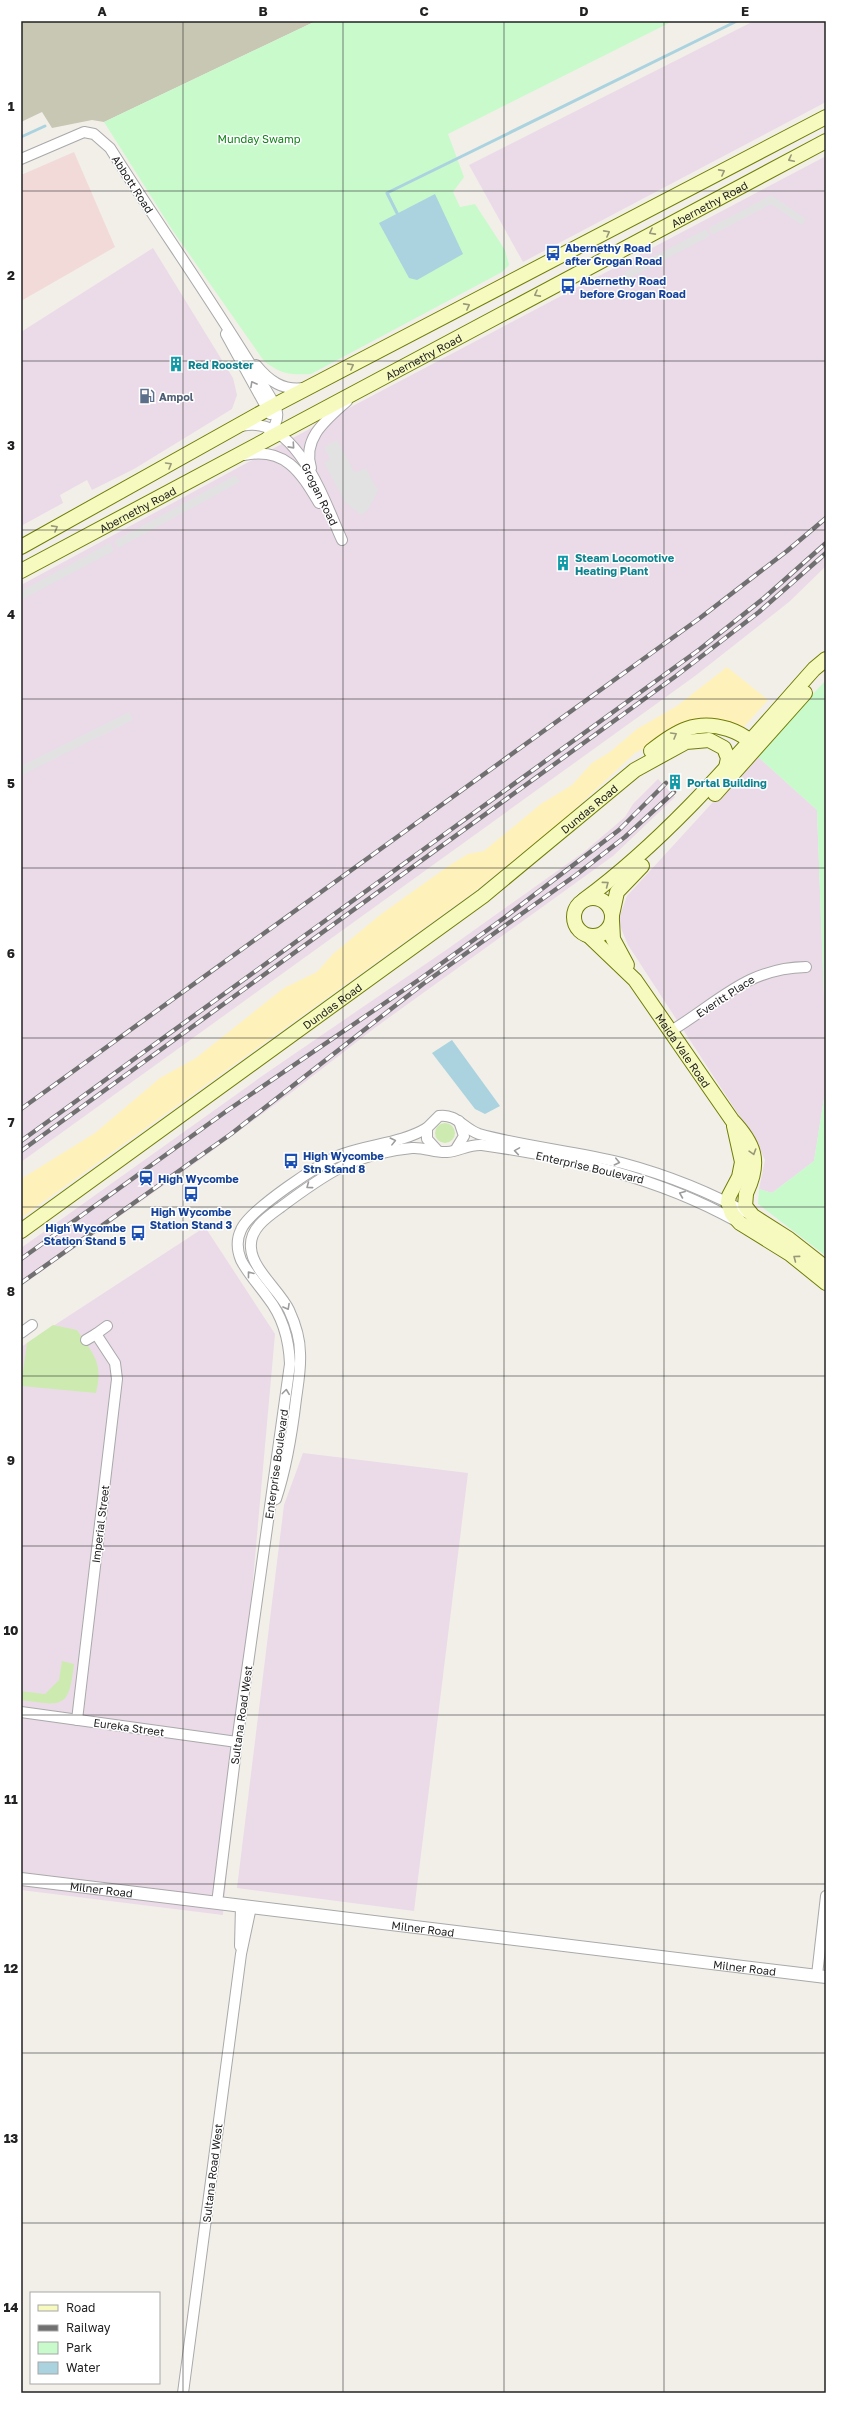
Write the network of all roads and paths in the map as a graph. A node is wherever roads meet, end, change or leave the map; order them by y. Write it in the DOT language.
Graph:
graph roads {
  1 [pos="826,117"];
  2 [pos="826,140"];
  3 [pos="21,159"];
  4 [pos="210,304"];
  5 [pos="240,345"];
  6 [pos="317,384"];
  7 [pos="364,387"];
  8 [pos="271,407"];
  9 [pos="232,428"];
  10 [pos="276,428"];
  11 [pos="226,461"];
  12 [pos="313,475"];
  13 [pos="21,546"];
  14 [pos="21,571"];
  15 [pos="826,659"];
  16 [pos="822,671"];
  17 [pos="712,724"];
  18 [pos="762,726"];
  19 [pos="719,744"];
  20 [pos="748,749"];
  21 [pos="726,768"];
  22 [pos="635,770"];
  23 [pos="630,870"];
  24 [pos="584,900"];
  25 [pos="612,918"];
  26 [pos="589,936"];
  27 [pos="806,967"];
  28 [pos="635,980"];
  29 [pos="671,1031"];
  30 [pos="459,1121"];
  31 [pos="427,1128"];
  32 [pos="456,1149"];
  33 [pos="437,1150"];
  34 [pos="742,1190"];
  35 [pos="715,1196"];
  36 [pos="728,1207"];
  37 [pos="754,1216"];
  38 [pos="21,1231"];
  39 [pos="826,1268"];
  40 [pos="826,1283"];
  41 [pos="32,1325"];
  42 [pos="107,1326"];
  43 [pos="21,1333"];
  44 [pos="96,1334"];
  45 [pos="86,1340"];
  46 [pos="267,1528"];
  47 [pos="21,1712"];
  48 [pos="77,1720"];
  49 [pos="237,1742"];
  50 [pos="21,1879"];
  51 [pos="826,1896"];
  52 [pos="217,1903"];
  53 [pos="246,1907"];
  54 [pos="821,1976"];
  55 [pos="184,2393"];
  6 -- 1 [label="main road, Abernethy Road, one-way"];
  2 -- 7 [label="main road, Abernethy Road, one-way"];
  3 -- 4 [label="street, Abbott Road"];
  4 -- 5 [label="street, Abbott Road"];
  8 -- 4 [label="street, Abbott Road, one-way"];
  5 -- 6 [label="street"];
  5 -- 8 [label="street, Abbott Road"];
  6 -- 8 [label="main road, Abernethy Road"];
  7 -- 10 [label="main road, Abernethy Road"];
  7 -- 12 [label="street"];
  8 -- 9 [label="main road, Abernethy Road"];
  8 -- 10 [label="street, Abbott Road"];
  9 -- 10 [label="street, Grogan Road"];
  13 -- 9 [label="main road, Abernethy Road, one-way"];
  10 -- 11 [label="main road, Abernethy Road"];
  10 -- 12 [label="street, Grogan Road, one-way"];
  11 -- 12 [label="street, Grogan Road"];
  11 -- 14 [label="main road, Abernethy Road"];
  15 -- 18 [label="main road"];
  16 -- 20 [label="main road"];
  17 -- 18 [label="main road, Dundas Road"];
  17 -- 20 [label="main road, Dundas Road"];
  22 -- 17 [label="main road, Dundas Road, one-way"];
  18 -- 20 [label="main road"];
  19 -- 20 [label="main road, Dundas Road"];
  19 -- 21 [label="main road"];
  19 -- 22 [label="main road, Dundas Road"];
  20 -- 21 [label="main road"];
  20 -- 23 [label="main road"];
  21 -- 23 [label="main road"];
  22 -- 38 [label="main road, Dundas Road"];
  24 -- 23 [label="main road, Maida Vale Road, one-way"];
  23 -- 25 [label="main road, Maida Vale Road"];
  24 -- 25 [label="main road"];
  24 -- 26 [label="main road, Maida Vale Road"];
  25 -- 26 [label="main road, Maida Vale Road"];
  25 -- 28 [label="main road, Maida Vale Road"];
  26 -- 28 [label="main road, Maida Vale Road"];
  27 -- 29 [label="street, Everitt Place"];
  28 -- 29 [label="main road, Maida Vale Road"];
  29 -- 34 [label="main road, Maida Vale Road"];
  30 -- 31 [label="street, Enterprise Boulevard"];
  30 -- 32 [label="street"];
  30 -- 35 [label="street, Enterprise Boulevard, one-way"];
  31 -- 33 [label="street"];
  46 -- 31 [label="street, Enterprise Boulevard, one-way"];
  32 -- 33 [label="street, Enterprise Boulevard"];
  36 -- 32 [label="street, Enterprise Boulevard, one-way"];
  33 -- 46 [label="street, Enterprise Boulevard, one-way"];
  34 -- 35 [label="street"];
  34 -- 36 [label="main road, Maida Vale Road"];
  34 -- 37 [label="main road"];
  35 -- 36 [label="street, Enterprise Boulevard"];
  36 -- 37 [label="street"];
  40 -- 36 [label="main road, one-way"];
  37 -- 39 [label="main road"];
  41 -- 43 [label="street"];
  42 -- 44 [label="street"];
  44 -- 45 [label="street"];
  44 -- 48 [label="street, Imperial Street"];
  46 -- 49 [label="street, Sultana Road West"];
  47 -- 48 [label="street, Eureka Street"];
  48 -- 49 [label="street, Eureka Street"];
  49 -- 52 [label="street, Sultana Road West"];
  50 -- 52 [label="street, Milner Road"];
  51 -- 54 [label="street"];
  52 -- 53 [label="street, Milner Road"];
  53 -- 54 [label="street, Milner Road"];
  53 -- 55 [label="street, Sultana Road West"];
}
